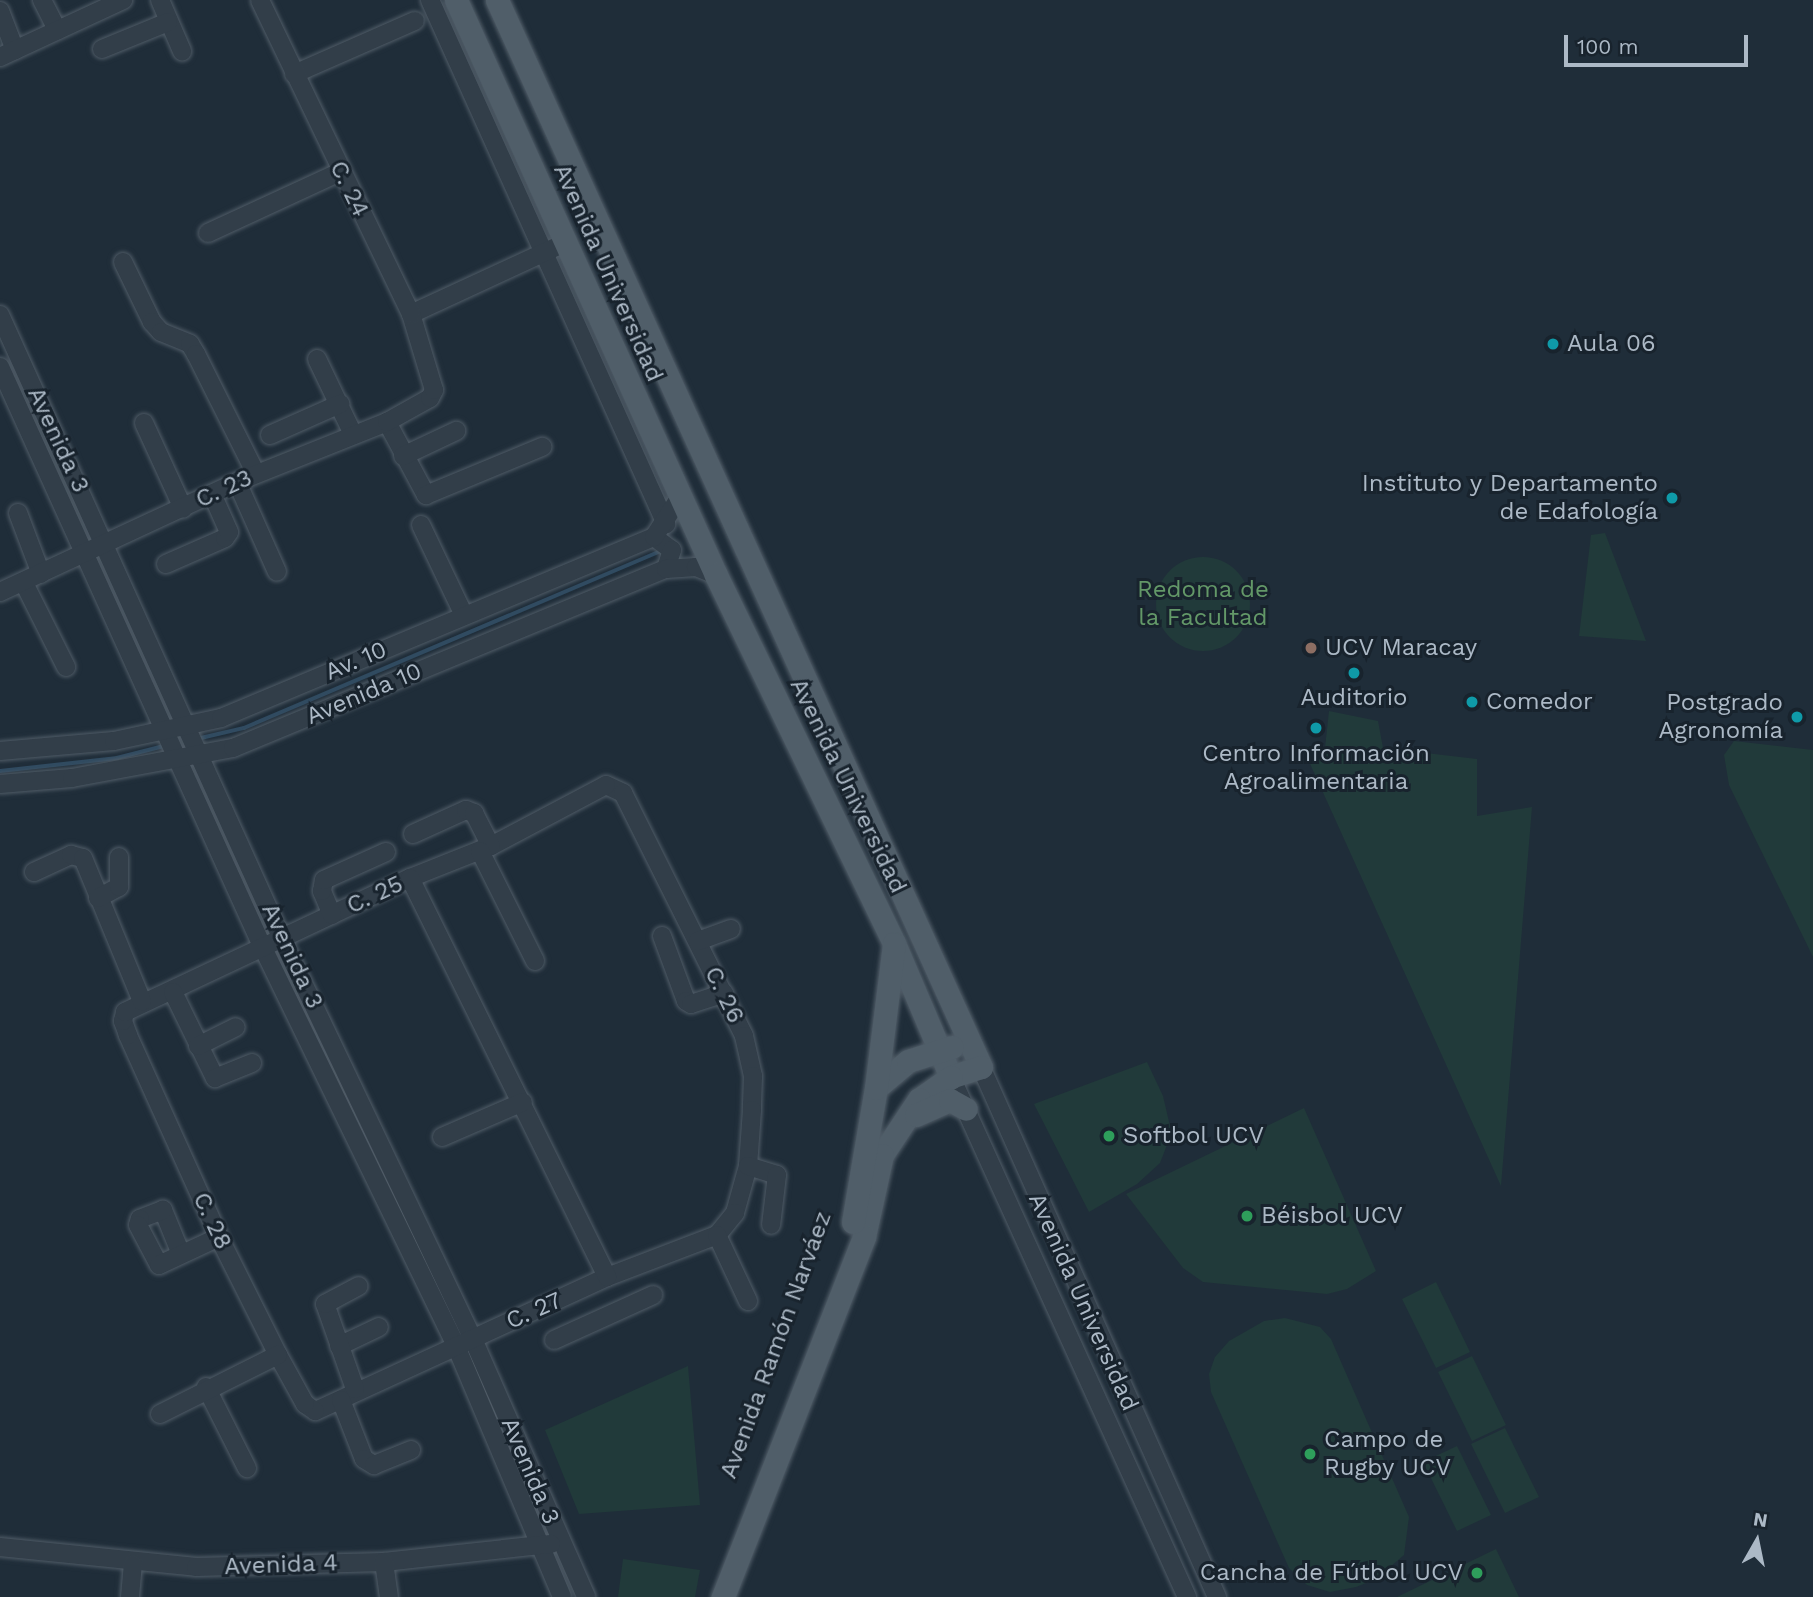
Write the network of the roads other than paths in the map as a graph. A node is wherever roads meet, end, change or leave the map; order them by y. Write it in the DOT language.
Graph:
graph roads {
  1 [pos="42,0"];
  2 [pos="123,0"];
  3 [pos="160,0"];
  4 [pos="260,0"];
  5 [pos="430,0"];
  6 [pos="456,0"];
  7 [pos="497,0"];
  8 [pos="0,11"];
  9 [pos="415,21"];
  10 [pos="168,22"];
  11 [pos="57,30"];
  12 [pos="102,48"];
  13 [pos="182,51"];
  14 [pos="7,54"];
  15 [pos="294,74"];
  16 [pos="340,172"];
  17 [pos="208,233"];
  18 [pos="565,243"];
  19 [pos="542,254"];
  20 [pos="123,261"];
  21 [pos="411,314"];
  22 [pos="0,315"];
  23 [pos="317,359"];
  24 [pos="0,367"];
  25 [pos="434,378"];
  26 [pos="340,404"];
  27 [pos="387,422"];
  28 [pos="144,423"];
  29 [pos="456,432"];
  30 [pos="353,434"];
  31 [pos="270,435"];
  32 [pos="542,447"];
  33 [pos="402,456"];
  34 [pos="256,474"];
  35 [pos="237,482"];
  36 [pos="212,494"];
  37 [pos="680,498"];
  38 [pos="183,508"];
  39 [pos="18,513"];
  40 [pos="421,525"];
  41 [pos="660,530"];
  42 [pos="107,544"];
  43 [pos="87,554"];
  44 [pos="166,564"];
  45 [pos="666,569"];
  46 [pos="277,572"];
  47 [pos="41,574"];
  48 [pos="716,575"];
  49 [pos="24,583"];
  50 [pos="0,592"];
  51 [pos="464,615"];
  52 [pos="66,667"];
  53 [pos="186,725"];
  54 [pos="166,730"];
  55 [pos="0,751"];
  56 [pos="203,755"];
  57 [pos="181,760"];
  58 [pos="0,784"];
  59 [pos="623,793"];
  60 [pos="413,834"];
  61 [pos="485,848"];
  62 [pos="386,852"];
  63 [pos="119,857"];
  64 [pos="34,872"];
  65 [pos="410,878"];
  66 [pos="98,898"];
  67 [pos="332,915"];
  68 [pos="731,929"];
  69 [pos="663,936"];
  70 [pos="282,939"];
  71 [pos="698,941"];
  72 [pos="894,943"];
  73 [pos="263,948"];
  74 [pos="535,961"];
  75 [pos="173,992"];
  76 [pos="724,993"];
  77 [pos="142,1001"];
  78 [pos="125,1012"];
  79 [pos="236,1027"];
  80 [pos="971,1042"];
  81 [pos="198,1046"];
  82 [pos="940,1050"];
  83 [pos="252,1063"];
  84 [pos="981,1067"];
  85 [pos="951,1077"];
  86 [pos="876,1088"];
  87 [pos="523,1102"];
  88 [pos="966,1109"];
  89 [pos="895,1128"];
  90 [pos="442,1137"];
  91 [pos="748,1166"];
  92 [pos="735,1213"];
  93 [pos="771,1225"];
  94 [pos="716,1235"];
  95 [pos="219,1237"];
  96 [pos="181,1254"];
  97 [pos="607,1277"];
  98 [pos="359,1286"];
  99 [pos="590,1286"];
  100 [pos="653,1295"];
  101 [pos="748,1301"];
  102 [pos="604,1316"];
  103 [pos="379,1327"];
  104 [pos="473,1339"];
  105 [pos="554,1340"];
  106 [pos="340,1346"];
  107 [pos="456,1346"];
  108 [pos="278,1355"];
  109 [pos="206,1387"];
  110 [pos="341,1398"];
  111 [pos="160,1413"];
  112 [pos="411,1450"];
  113 [pos="247,1468"];
  114 [pos="561,1541"];
  115 [pos="541,1546"];
  116 [pos="0,1547"];
  117 [pos="384,1562"];
  118 [pos="133,1564"];
  119 [pos="130,1597"];
  120 [pos="389,1597"];
  121 [pos="562,1597"];
  122 [pos="586,1597"];
  123 [pos="709,1597"];
  124 [pos="723,1597"];
  125 [pos="1187,1597"];
  126 [pos="1217,1597"];
  1 -- 11 [label="street"];
  2 -- 11 [label="street"];
  3 -- 10 [label="street"];
  4 -- 15 [label="street, C. 24"];
  5 -- 19 [label="street"];
  6 -- 18 [label="main road, Avenida Universidad"];
  7 -- 80 [label="main road, Avenida Universidad"];
  8 -- 14 [label="street"];
  9 -- 15 [label="street"];
  10 -- 12 [label="street"];
  10 -- 13 [label="street"];
  11 -- 14 [label="street"];
  15 -- 16 [label="street, C. 24"];
  16 -- 17 [label="street"];
  16 -- 21 [label="street, C. 24"];
  18 -- 19 [label="street"];
  18 -- 37 [label="main road, Avenida Universidad"];
  19 -- 21 [label="street"];
  19 -- 41 [label="street"];
  20 -- 34 [label="street"];
  21 -- 25 [label="street, C. 24"];
  22 -- 42 [label="street, Avenida 3"];
  23 -- 26 [label="street"];
  24 -- 43 [label="street, Avenida 3"];
  25 -- 27 [label="street, C. 23"];
  26 -- 30 [label="street"];
  26 -- 31 [label="street"];
  27 -- 30 [label="street, C. 23"];
  27 -- 33 [label="street"];
  28 -- 38 [label="street"];
  29 -- 33 [label="street"];
  30 -- 34 [label="street, C. 23"];
  32 -- 33 [label="street"];
  34 -- 35 [label="street, C. 23"];
  35 -- 36 [label="street, C. 23"];
  35 -- 46 [label="street"];
  36 -- 38 [label="street, C. 23"];
  36 -- 44 [label="street"];
  37 -- 41 [label="street"];
  37 -- 48 [label="main road, Avenida Universidad"];
  38 -- 42 [label="street, C. 23"];
  39 -- 47 [label="street"];
  40 -- 51 [label="street"];
  41 -- 45 [label="street"];
  41 -- 51 [label="street, Av. 10"];
  42 -- 43 [label="street, C. 23"];
  42 -- 53 [label="street, Avenida 3"];
  43 -- 47 [label="street, C. 23"];
  43 -- 54 [label="street, Avenida 3"];
  45 -- 48 [label="street, Avenida 10"];
  45 -- 56 [label="street, Avenida 10"];
  47 -- 49 [label="street, C. 23"];
  48 -- 72 [label="main road, Avenida Universidad"];
  49 -- 50 [label="street, C. 23"];
  49 -- 52 [label="street"];
  51 -- 53 [label="street, Av. 10"];
  53 -- 54 [label="street, Av. 10"];
  53 -- 56 [label="street, Avenida 3"];
  54 -- 55 [label="street, Av. 10"];
  54 -- 57 [label="street, Avenida 3"];
  56 -- 57 [label="street, Avenida 10"];
  56 -- 70 [label="street, Avenida 3"];
  57 -- 58 [label="street, Avenida 10"];
  57 -- 73 [label="street, Avenida 3"];
  59 -- 61 [label="street, C. 25"];
  59 -- 71 [label="street, C. 26"];
  60 -- 61 [label="street"];
  61 -- 65 [label="street, C. 25"];
  61 -- 74 [label="street"];
  62 -- 67 [label="street"];
  63 -- 66 [label="street"];
  64 -- 66 [label="street"];
  65 -- 67 [label="street, C. 25"];
  65 -- 87 [label="street"];
  66 -- 77 [label="street"];
  67 -- 70 [label="street, C. 25"];
  68 -- 71 [label="street"];
  69 -- 76 [label="street"];
  70 -- 73 [label="street, C. 25"];
  70 -- 104 [label="street, Avenida 3"];
  71 -- 76 [label="street, C. 26"];
  72 -- 82 [label="main road, Avenida Universidad"];
  72 -- 86 [label="main road, Avenida Ramón Narváez"];
  73 -- 75 [label="street, C. 25"];
  73 -- 107 [label="street, Avenida 3"];
  75 -- 77 [label="street, C. 25"];
  75 -- 81 [label="street"];
  76 -- 91 [label="street, C. 26"];
  77 -- 78 [label="street, C. 25"];
  78 -- 95 [label="street, C. 28"];
  79 -- 81 [label="street"];
  80 -- 82 [label="main road"];
  80 -- 84 [label="main road, Avenida Universidad"];
  81 -- 83 [label="street"];
  82 -- 85 [label="main road, Avenida Universidad"];
  82 -- 86 [label="main road"];
  84 -- 85 [label="main road, Avenida Ramón Narváez"];
  84 -- 126 [label="street, Avenida Universidad"];
  85 -- 88 [label="street, Avenida Universidad"];
  85 -- 89 [label="main road, Avenida Ramón Narváez"];
  86 -- 123 [label="main road, Avenida Ramón Narváez"];
  87 -- 90 [label="street"];
  87 -- 97 [label="street"];
  88 -- 89 [label="main road"];
  88 -- 125 [label="street, Avenida Universidad"];
  89 -- 124 [label="main road, Avenida Ramón Narváez"];
  91 -- 92 [label="street, C. 26"];
  91 -- 93 [label="street"];
  92 -- 94 [label="street, C. 27"];
  94 -- 97 [label="street, C. 27"];
  94 -- 101 [label="street"];
  95 -- 96 [label="street"];
  95 -- 108 [label="street, C. 28"];
  97 -- 99 [label="street, C. 27"];
  98 -- 106 [label="street"];
  99 -- 102 [label="street"];
  99 -- 104 [label="street, C. 27"];
  100 -- 102 [label="street"];
  102 -- 105 [label="street"];
  103 -- 106 [label="street"];
  104 -- 107 [label="street, C. 27"];
  104 -- 114 [label="street, Avenida 3"];
  106 -- 110 [label="street"];
  107 -- 110 [label="street, C. 27"];
  107 -- 115 [label="street, Avenida 3"];
  108 -- 109 [label="street"];
  108 -- 110 [label="street, C. 28"];
  109 -- 111 [label="street"];
  109 -- 113 [label="street"];
  110 -- 112 [label="street"];
  114 -- 115 [label="street, Avenida 4"];
  114 -- 122 [label="street, Avenida 3"];
  115 -- 117 [label="street, Avenida 4"];
  115 -- 121 [label="street, Avenida 3"];
  116 -- 118 [label="street, Avenida 4"];
  117 -- 118 [label="street, Avenida 4"];
  117 -- 120 [label="street"];
  118 -- 119 [label="street"];
}
